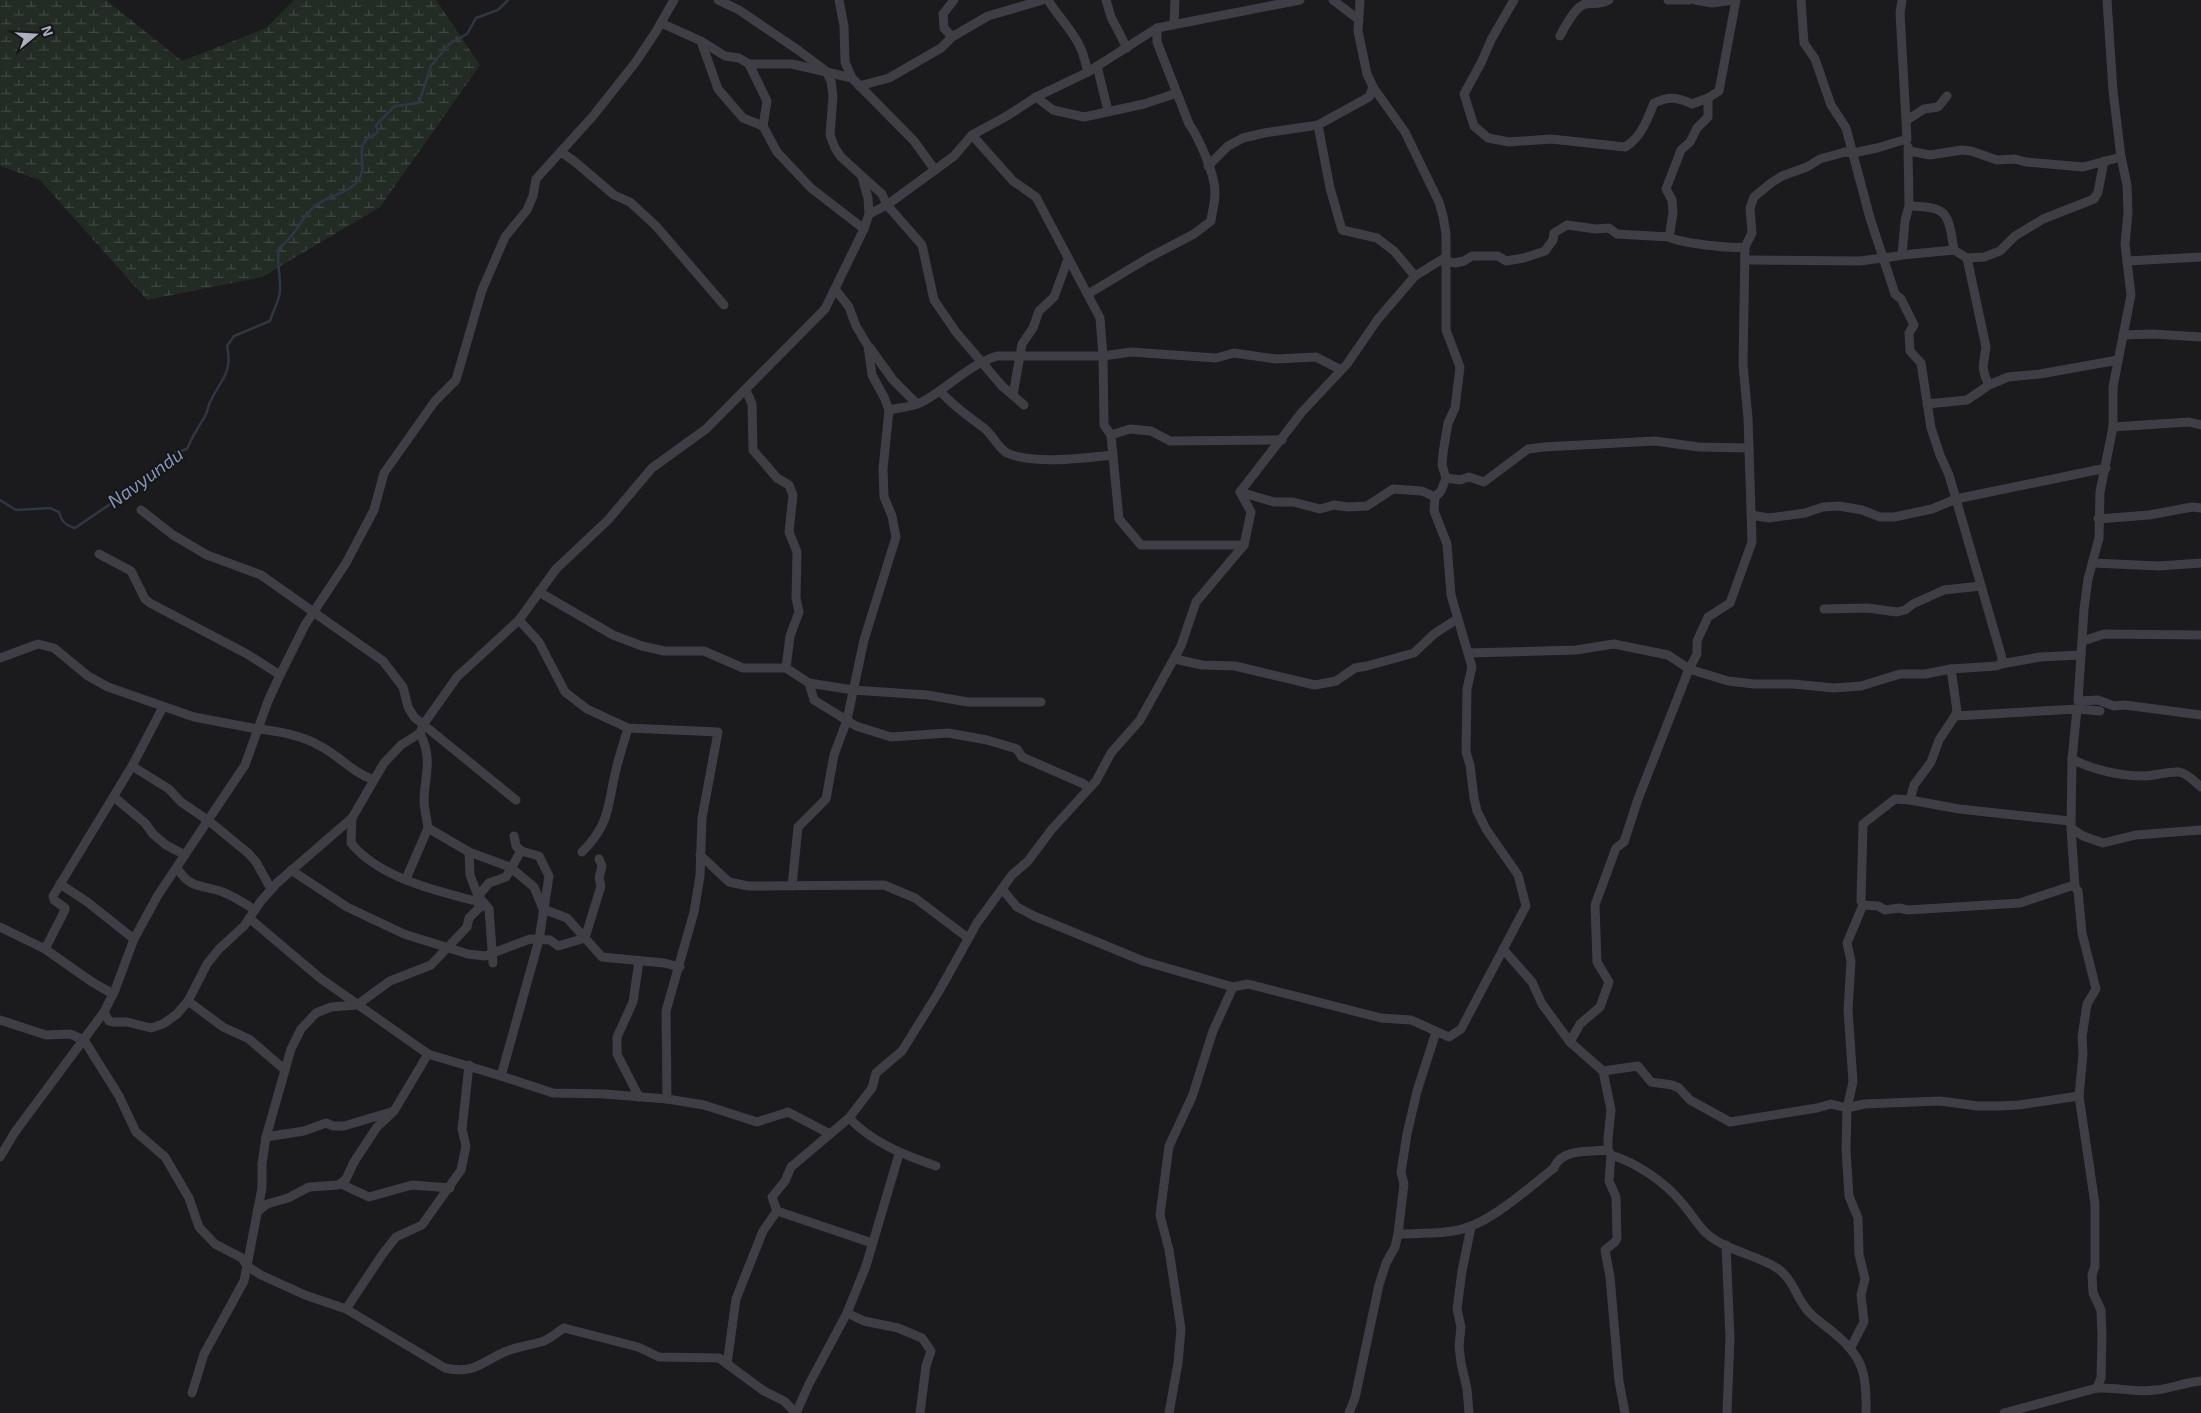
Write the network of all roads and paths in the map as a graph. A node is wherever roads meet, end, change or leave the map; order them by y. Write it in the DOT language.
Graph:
graph roads {
  1 [pos="674,0"];
  2 [pos="718,0"];
  3 [pos="838,0"];
  4 [pos="954,0"];
  5 [pos="1043,0"];
  6 [pos="1048,0"];
  7 [pos="1106,0"];
  8 [pos="1176,0"];
  9 [pos="1300,0"];
  10 [pos="1333,0"];
  11 [pos="1360,0"];
  12 [pos="1514,0"];
  13 [pos="1609,0"];
  14 [pos="1668,0"];
  15 [pos="1689,0"];
  16 [pos="1695,0"];
  17 [pos="1735,0"];
  18 [pos="1801,0"];
  19 [pos="1902,0"];
  20 [pos="2107,0"];
  21 [pos="1582,3"];
  22 [pos="1359,20"];
  23 [pos="661,22"];
  24 [pos="1174,24"];
  25 [pos="1157,28"];
  26 [pos="1560,36"];
  27 [pos="952,37"];
  28 [pos="702,41"];
  29 [pos="1127,48"];
  30 [pos="749,64"];
  31 [pos="1097,66"];
  32 [pos="826,71"];
  33 [pos="1088,72"];
  34 [pos="852,78"];
  35 [pos="859,86"];
  36 [pos="1373,87"];
  37 [pos="1177,93"];
  38 [pos="1947,96"];
  39 [pos="1036,97"];
  40 [pos="1708,98"];
  41 [pos="1108,111"];
  42 [pos="1907,120"];
  43 [pos="1318,125"];
  44 [pos="763,126"];
  45 [pos="972,135"];
  46 [pos="1907,139"];
  47 [pos="1909,151"];
  48 [pos="561,152"];
  49 [pos="1853,153"];
  50 [pos="2121,157"];
  51 [pos="2104,162"];
  52 [pos="1208,166"];
  53 [pos="934,170"];
  54 [pos="861,176"];
  55 [pos="887,205"];
  56 [pos="1909,206"];
  57 [pos="869,214"];
  58 [pos="864,229"];
  59 [pos="1669,237"];
  60 [pos="1745,246"];
  61 [pos="1954,250"];
  62 [pos="1902,255"];
  63 [pos="2201,257"];
  64 [pos="1968,258"];
  65 [pos="1068,259"];
  66 [pos="1446,259"];
  67 [pos="1885,259"];
  68 [pos="1745,260"];
  69 [pos="2128,261"];
  70 [pos="1415,276"];
  71 [pos="835,289"];
  72 [pos="1088,294"];
  73 [pos="724,305"];
  74 [pos="2123,335"];
  75 [pos="2201,337"];
  76 [pos="868,346"];
  77 [pos="1020,355"];
  78 [pos="1103,356"];
  79 [pos="2118,360"];
  80 [pos="981,361"];
  81 [pos="1341,370"];
  82 [pos="1989,384"];
  83 [pos="746,390"];
  84 [pos="940,391"];
  85 [pos="1013,395"];
  86 [pos="917,404"];
  87 [pos="1927,404"];
  88 [pos="1024,406"];
  89 [pos="889,410"];
  90 [pos="2201,425"];
  91 [pos="2113,427"];
  92 [pos="1111,434"];
  93 [pos="1282,440"];
  94 [pos="1749,448"];
  95 [pos="1113,455"];
  96 [pos="2106,468"];
  97 [pos="1446,478"];
  98 [pos="1240,492"];
  99 [pos="1435,498"];
  100 [pos="1956,499"];
  101 [pos="2201,508"];
  102 [pos="141,510"];
  103 [pos="1751,515"];
  104 [pos="2098,519"];
  105 [pos="1244,546"];
  106 [pos="99,554"];
  107 [pos="2093,563"];
  108 [pos="2201,563"];
  109 [pos="1981,586"];
  110 [pos="539,592"];
  111 [pos="1824,609"];
  112 [pos="313,612"];
  113 [pos="1457,619"];
  114 [pos="519,620"];
  115 [pos="2201,635"];
  116 [pos="2083,641"];
  117 [pos="1468,653"];
  118 [pos="2081,655"];
  119 [pos="0,658"];
  120 [pos="1175,659"];
  121 [pos="2000,664"];
  122 [pos="786,668"];
  123 [pos="1689,669"];
  124 [pos="1951,669"];
  125 [pos="280,675"];
  126 [pos="809,683"];
  127 [pos="854,690"];
  128 [pos="1042,702"];
  129 [pos="163,707"];
  130 [pos="2077,709"];
  131 [pos="2100,711"];
  132 [pos="2201,715"];
  133 [pos="1955,716"];
  134 [pos="847,720"];
  135 [pos="260,728"];
  136 [pos="628,728"];
  137 [pos="422,729"];
  138 [pos="2072,759"];
  139 [pos="132,766"];
  140 [pos="374,780"];
  141 [pos="2201,787"];
  142 [pos="1087,788"];
  143 [pos="114,797"];
  144 [pos="516,800"];
  145 [pos="1910,800"];
  146 [pos="352,818"];
  147 [pos="209,822"];
  148 [pos="2071,825"];
  149 [pos="428,828"];
  150 [pos="2201,830"];
  151 [pos="514,836"];
  152 [pos="521,851"];
  153 [pos="469,852"];
  154 [pos="582,852"];
  155 [pos="185,855"];
  156 [pos="700,855"];
  157 [pos="598,860"];
  158 [pos="510,867"];
  159 [pos="177,868"];
  160 [pos="291,870"];
  161 [pos="406,879"];
  162 [pos="60,884"];
  163 [pos="792,886"];
  164 [pos="2075,887"];
  165 [pos="271,889"];
  166 [pos="1002,890"];
  167 [pos="478,899"];
  168 [pos="1863,905"];
  169 [pos="542,909"];
  170 [pos="255,910"];
  171 [pos="249,918"];
  172 [pos="0,926"];
  173 [pos="585,938"];
  174 [pos="968,938"];
  175 [pos="134,940"];
  176 [pos="539,940"];
  177 [pos="448,947"];
  178 [pos="45,949"];
  179 [pos="1503,949"];
  180 [pos="491,952"];
  181 [pos="640,961"];
  182 [pos="492,963"];
  183 [pos="680,967"];
  184 [pos="1233,987"];
  185 [pos="113,994"];
  186 [pos="188,1002"];
  187 [pos="357,1005"];
  188 [pos="104,1012"];
  189 [pos="0,1020"];
  190 [pos="1436,1032"];
  191 [pos="84,1040"];
  192 [pos="1570,1042"];
  193 [pos="428,1054"];
  194 [pos="469,1065"];
  195 [pos="285,1070"];
  196 [pos="1602,1071"];
  197 [pos="501,1076"];
  198 [pos="2079,1096"];
  199 [pos="639,1097"];
  200 [pos="668,1099"];
  201 [pos="1847,1108"];
  202 [pos="394,1111"];
  203 [pos="850,1118"];
  204 [pos="830,1134"];
  205 [pos="266,1137"];
  206 [pos="1609,1153"];
  207 [pos="900,1154"];
  208 [pos="0,1157"];
  209 [pos="936,1166"];
  210 [pos="341,1184"];
  211 [pos="450,1188"];
  212 [pos="257,1212"];
  213 [pos="777,1212"];
  214 [pos="1471,1227"];
  215 [pos="1398,1234"];
  216 [pos="872,1243"];
  217 [pos="1726,1245"];
  218 [pos="247,1266"];
  219 [pos="346,1309"];
  220 [pos="847,1313"];
  221 [pos="1851,1347"];
  222 [pos="727,1364"];
  223 [pos="2201,1381"];
  224 [pos="2097,1388"];
  225 [pos="192,1393"];
  226 [pos="796,1413"];
  227 [pos="920,1413"];
  228 [pos="1169,1413"];
  229 [pos="1348,1413"];
  230 [pos="1469,1413"];
  231 [pos="1624,1413"];
  232 [pos="1727,1413"];
  233 [pos="1866,1413"];
  234 [pos="2004,1413"];
  1 -- 23 [label="street"];
  2 -- 32 [label="street"];
  3 -- 34 [label="street"];
  4 -- 27 [label="street"];
  5 -- 27 [label="street"];
  6 -- 33 [label="street"];
  7 -- 29 [label="street"];
  8 -- 24 [label="street"];
  9 -- 24 [label="street"];
  10 -- 22 [label="street"];
  11 -- 22 [label="street"];
  12 -- 40 [label="street"];
  13 -- 21 [label="street"];
  14 -- 15 [label="street"];
  16 -- 17 [label="street"];
  17 -- 40 [label="street"];
  18 -- 49 [label="street"];
  19 -- 42 [label="street"];
  20 -- 50 [label="street"];
  21 -- 26 [label="street"];
  22 -- 36 [label="street"];
  23 -- 28 [label="street"];
  23 -- 48 [label="street"];
  24 -- 25 [label="street"];
  25 -- 29 [label="street"];
  25 -- 37 [label="street"];
  27 -- 35 [label="street"];
  28 -- 30 [label="street"];
  28 -- 44 [label="street"];
  29 -- 31 [label="street"];
  30 -- 32 [label="street"];
  30 -- 44 [label="street"];
  31 -- 33 [label="street"];
  31 -- 41 [label="street"];
  32 -- 34 [label="street"];
  32 -- 54 [label="street"];
  33 -- 39 [label="street"];
  34 -- 35 [label="street"];
  35 -- 53 [label="street"];
  36 -- 43 [label="street"];
  36 -- 66 [label="street"];
  37 -- 41 [label="street"];
  37 -- 52 [label="street"];
  38 -- 42 [label="street"];
  39 -- 41 [label="street"];
  39 -- 45 [label="street"];
  40 -- 59 [label="street"];
  42 -- 46 [label="street"];
  43 -- 52 [label="street"];
  43 -- 70 [label="street"];
  44 -- 58 [label="street"];
  45 -- 53 [label="street"];
  45 -- 65 [label="street"];
  46 -- 47 [label="street"];
  46 -- 49 [label="street"];
  47 -- 51 [label="street"];
  47 -- 56 [label="street"];
  48 -- 73 [label="street"];
  48 -- 112 [label="street"];
  49 -- 60 [label="street"];
  49 -- 67 [label="street"];
  50 -- 51 [label="street"];
  50 -- 69 [label="street"];
  51 -- 64 [label="street"];
  52 -- 72 [label="street"];
  53 -- 55 [label="street"];
  54 -- 55 [label="street"];
  54 -- 57 [label="street"];
  55 -- 57 [label="street"];
  55 -- 80 [label="street"];
  56 -- 61 [label="street"];
  56 -- 62 [label="street"];
  57 -- 58 [label="street"];
  58 -- 71 [label="street"];
  59 -- 60 [label="street"];
  59 -- 66 [label="street"];
  60 -- 68 [label="street"];
  61 -- 62 [label="street"];
  61 -- 64 [label="street"];
  62 -- 67 [label="street"];
  63 -- 69 [label="street"];
  64 -- 82 [label="street"];
  65 -- 72 [label="street"];
  65 -- 77 [label="street"];
  66 -- 70 [label="street"];
  66 -- 97 [label="street"];
  67 -- 68 [label="street"];
  67 -- 87 [label="street"];
  68 -- 94 [label="street"];
  69 -- 74 [label="street"];
  70 -- 81 [label="street"];
  71 -- 76 [label="street"];
  71 -- 83 [label="street"];
  72 -- 78 [label="street"];
  74 -- 75 [label="street"];
  74 -- 79 [label="street"];
  76 -- 86 [label="street"];
  76 -- 89 [label="street"];
  77 -- 78 [label="street"];
  77 -- 80 [label="street"];
  77 -- 85 [label="street"];
  78 -- 81 [label="street"];
  78 -- 92 [label="street"];
  79 -- 82 [label="street"];
  79 -- 91 [label="street"];
  80 -- 84 [label="street"];
  80 -- 85 [label="street"];
  81 -- 93 [label="street"];
  82 -- 87 [label="street"];
  83 -- 110 [label="street"];
  83 -- 122 [label="street"];
  84 -- 86 [label="street"];
  84 -- 95 [label="street"];
  85 -- 88 [label="street"];
  86 -- 89 [label="street"];
  87 -- 100 [label="street"];
  89 -- 127 [label="street"];
  90 -- 91 [label="street"];
  91 -- 96 [label="street"];
  92 -- 93 [label="street"];
  92 -- 95 [label="street"];
  93 -- 98 [label="street"];
  94 -- 97 [label="street"];
  94 -- 103 [label="street"];
  95 -- 105 [label="street"];
  96 -- 100 [label="street"];
  96 -- 104 [label="street"];
  97 -- 99 [label="street"];
  98 -- 99 [label="street"];
  98 -- 105 [label="street"];
  99 -- 113 [label="street"];
  100 -- 103 [label="street"];
  100 -- 109 [label="street"];
  101 -- 104 [label="street"];
  102 -- 112 [label="street"];
  103 -- 123 [label="street"];
  104 -- 107 [label="street"];
  105 -- 120 [label="street"];
  106 -- 125 [label="street"];
  107 -- 108 [label="street"];
  107 -- 116 [label="street"];
  109 -- 111 [label="street"];
  109 -- 121 [label="street"];
  110 -- 114 [label="street"];
  110 -- 122 [label="street"];
  112 -- 125 [label="street"];
  112 -- 137 [label="street"];
  113 -- 117 [label="street"];
  113 -- 120 [label="street"];
  114 -- 136 [label="street"];
  114 -- 137 [label="street"];
  115 -- 116 [label="street"];
  116 -- 118 [label="street"];
  117 -- 123 [label="street"];
  117 -- 179 [label="street"];
  118 -- 121 [label="street"];
  118 -- 132 [label="street"];
  119 -- 129 [label="street"];
  120 -- 142 [label="street"];
  121 -- 124 [label="street"];
  122 -- 126 [label="street"];
  123 -- 124 [label="street"];
  123 -- 192 [label="street"];
  124 -- 133 [label="street"];
  125 -- 135 [label="street"];
  126 -- 127 [label="street"];
  126 -- 134 [label="street"];
  127 -- 128 [label="street"];
  127 -- 134 [label="street"];
  129 -- 135 [label="street"];
  129 -- 139 [label="street"];
  130 -- 131 [label="street"];
  130 -- 133 [label="street"];
  130 -- 138 [label="street"];
  133 -- 145 [label="street"];
  134 -- 142 [label="street"];
  134 -- 163 [label="street"];
  135 -- 140 [label="street"];
  135 -- 147 [label="street"];
  136 -- 154 [label="street"];
  136 -- 156 [label="street"];
  137 -- 140 [label="street"];
  137 -- 144 [label="street"];
  137 -- 149 [label="street"];
  138 -- 141 [label="street"];
  138 -- 148 [label="street"];
  139 -- 143 [label="street"];
  139 -- 147 [label="street"];
  140 -- 146 [label="street"];
  142 -- 166 [label="street"];
  143 -- 155 [label="street"];
  143 -- 162 [label="street"];
  145 -- 148 [label="street"];
  145 -- 168 [label="street"];
  146 -- 160 [label="street"];
  146 -- 161 [label="street"];
  147 -- 155 [label="street"];
  147 -- 165 [label="street"];
  148 -- 150 [label="street"];
  148 -- 164 [label="street"];
  149 -- 153 [label="street"];
  149 -- 161 [label="street"];
  151 -- 152 [label="street"];
  152 -- 158 [label="street"];
  152 -- 169 [label="street"];
  153 -- 158 [label="street"];
  153 -- 167 [label="street"];
  155 -- 159 [label="street"];
  156 -- 163 [label="street"];
  156 -- 183 [label="street"];
  157 -- 173 [label="street"];
  158 -- 167 [label="street"];
  158 -- 169 [label="street"];
  159 -- 170 [label="street"];
  159 -- 175 [label="street"];
  160 -- 165 [label="street"];
  160 -- 177 [label="street"];
  161 -- 167 [label="street"];
  162 -- 175 [label="street"];
  162 -- 178 [label="street"];
  163 -- 174 [label="street"];
  164 -- 168 [label="street"];
  164 -- 198 [label="street"];
  165 -- 170 [label="street"];
  166 -- 174 [label="street"];
  166 -- 184 [label="street"];
  167 -- 177 [label="street"];
  167 -- 180 [label="street"];
  168 -- 201 [label="street"];
  169 -- 173 [label="street"];
  169 -- 176 [label="street"];
  170 -- 171 [label="street"];
  171 -- 186 [label="street"];
  171 -- 187 [label="street"];
  172 -- 178 [label="street"];
  173 -- 176 [label="street"];
  173 -- 181 [label="street"];
  174 -- 203 [label="street"];
  175 -- 185 [label="street"];
  176 -- 180 [label="street"];
  176 -- 197 [label="street"];
  177 -- 180 [label="street"];
  177 -- 187 [label="street"];
  178 -- 185 [label="street"];
  179 -- 190 [label="street"];
  179 -- 192 [label="street"];
  180 -- 182 [label="street"];
  181 -- 183 [label="street"];
  181 -- 199 [label="street"];
  183 -- 200 [label="street"];
  184 -- 190 [label="street"];
  184 -- 228 [label="street"];
  185 -- 188 [label="street"];
  186 -- 188 [label="street"];
  186 -- 195 [label="street"];
  187 -- 193 [label="street"];
  187 -- 195 [label="street"];
  188 -- 191 [label="street"];
  189 -- 191 [label="street"];
  190 -- 215 [label="street"];
  191 -- 208 [label="street"];
  191 -- 218 [label="street"];
  192 -- 196 [label="street"];
  193 -- 194 [label="street"];
  193 -- 202 [label="street"];
  194 -- 197 [label="street"];
  194 -- 211 [label="street"];
  195 -- 205 [label="street"];
  196 -- 201 [label="street"];
  196 -- 206 [label="street"];
  197 -- 199 [label="street"];
  198 -- 201 [label="street"];
  198 -- 224 [label="street"];
  199 -- 200 [label="street"];
  200 -- 204 [label="street"];
  201 -- 221 [label="street"];
  202 -- 205 [label="street"];
  202 -- 210 [label="street"];
  203 -- 204 [label="street"];
  203 -- 207 [label="street"];
  204 -- 213 [label="street"];
  205 -- 212 [label="street"];
  206 -- 214 [label="street"];
  206 -- 217 [label="street"];
  206 -- 231 [label="street"];
  207 -- 209 [label="street"];
  207 -- 216 [label="street"];
  210 -- 211 [label="street"];
  210 -- 212 [label="street"];
  211 -- 219 [label="street"];
  212 -- 218 [label="street"];
  213 -- 216 [label="street"];
  213 -- 222 [label="street"];
  214 -- 215 [label="street"];
  214 -- 230 [label="street"];
  215 -- 229 [label="street"];
  216 -- 220 [label="street"];
  217 -- 221 [label="street"];
  217 -- 232 [label="street"];
  218 -- 219 [label="street"];
  218 -- 225 [label="street"];
  219 -- 222 [label="street"];
  220 -- 226 [label="street"];
  220 -- 227 [label="street"];
  221 -- 233 [label="street"];
  222 -- 226 [label="street"];
  223 -- 224 [label="street"];
  224 -- 234 [label="street"];
}
